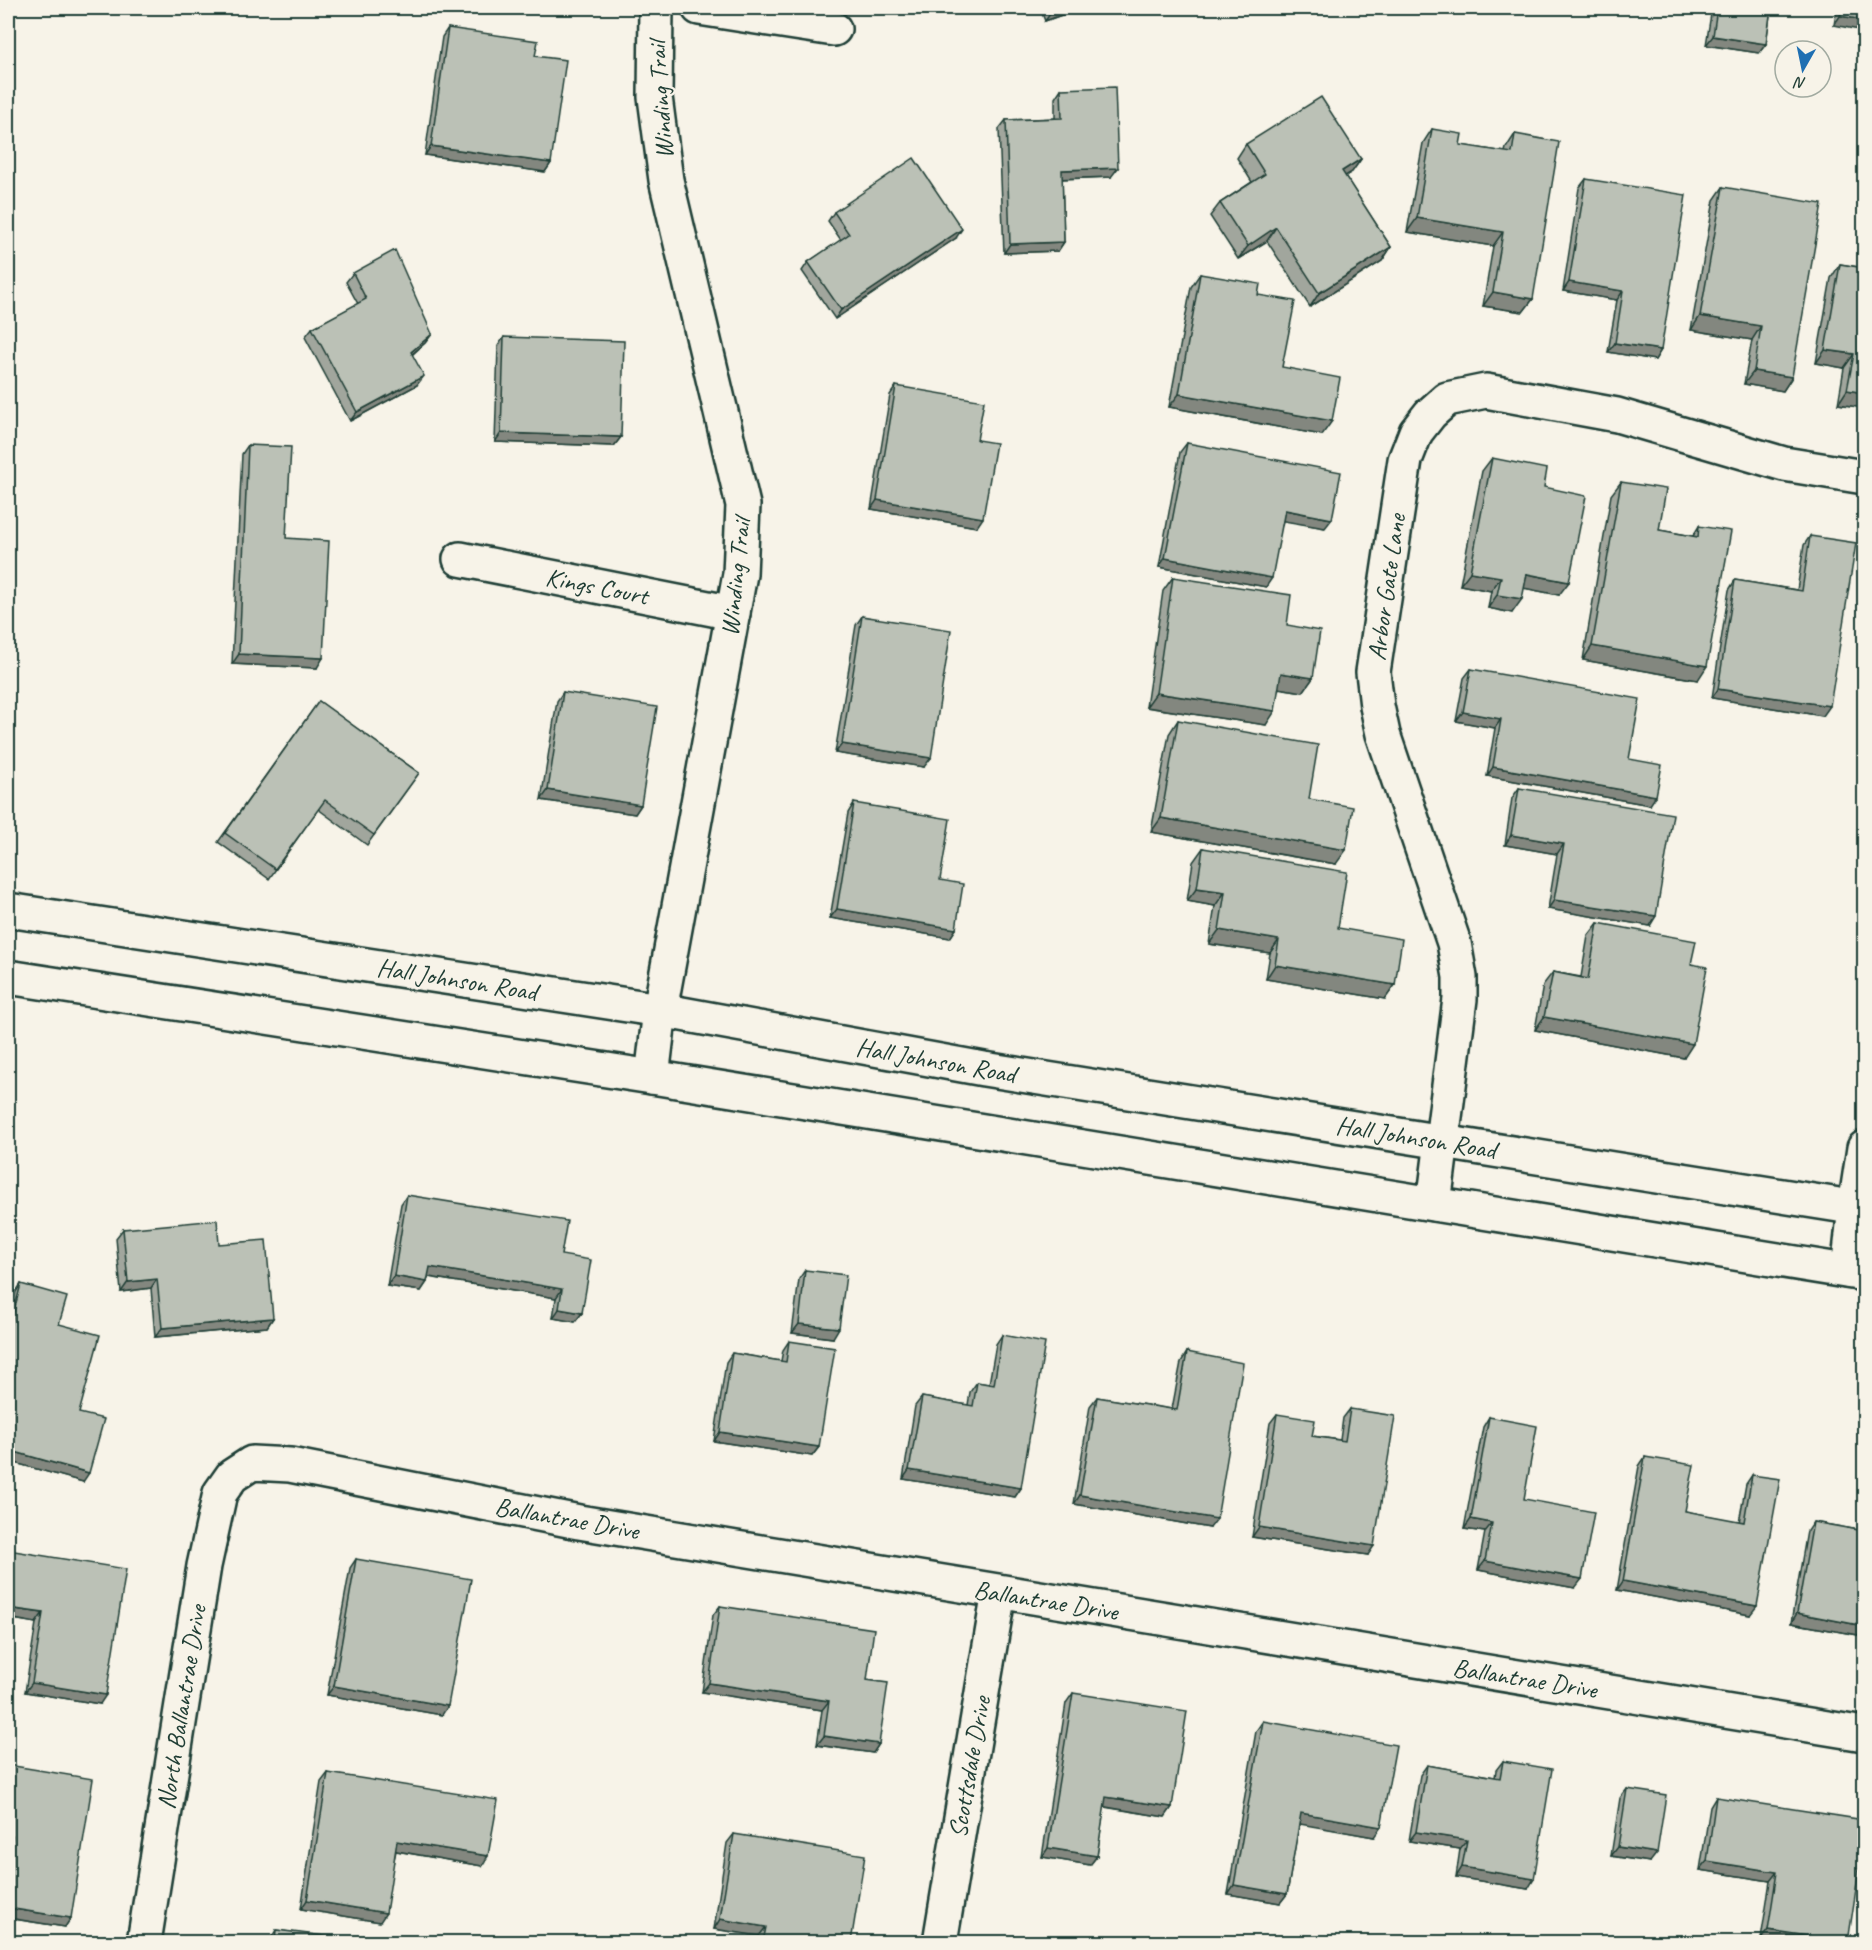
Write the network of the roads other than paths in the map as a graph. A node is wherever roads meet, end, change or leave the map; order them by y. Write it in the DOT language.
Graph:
graph roads {
  1 [pos="656,8"];
  2 [pos="699,8"];
  3 [pos="834,29"];
  4 [pos="1864,477"];
  5 [pos="460,559"];
  6 [pos="733,613"];
  7 [pos="8,910"];
  8 [pos="8,977"];
  9 [pos="660,1010"];
  10 [pos="652,1077"];
  11 [pos="1443,1142"];
  12 [pos="1864,1148"];
  13 [pos="1434,1204"];
  14 [pos="1860,1208"];
  15 [pos="1856,1273"];
  16 [pos="232,1476"];
  17 [pos="999,1592"];
  18 [pos="1864,1734"];
  19 [pos="144,1942"];
  20 [pos="940,1942"];
  1 -- 6 [label="street, Winding Trail"];
  2 -- 3 [label="street"];
  4 -- 11 [label="street, Arbor Gate Lane"];
  5 -- 6 [label="street, Kings Court"];
  6 -- 9 [label="street, Winding Trail"];
  7 -- 9 [label="street, Hall Johnson Road"];
  8 -- 10 [label="street"];
  9 -- 10 [label="street, Winding Trail"];
  9 -- 11 [label="street, Hall Johnson Road"];
  10 -- 13 [label="street"];
  11 -- 13 [label="street, Arbor Gate Lane"];
  11 -- 14 [label="street, Hall Johnson Road"];
  12 -- 14 [label="street"];
  13 -- 15 [label="street"];
  14 -- 15 [label="street"];
  16 -- 17 [label="street, Ballantrae Drive"];
  16 -- 19 [label="street, North Ballantrae Drive"];
  17 -- 18 [label="street, Ballantrae Drive"];
  17 -- 20 [label="street, Scottsdale Drive"];
}
